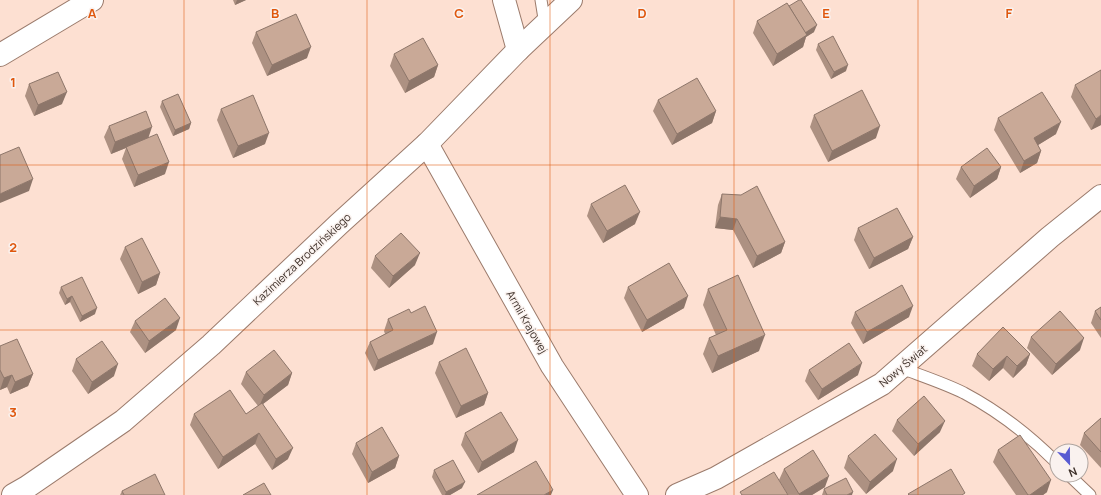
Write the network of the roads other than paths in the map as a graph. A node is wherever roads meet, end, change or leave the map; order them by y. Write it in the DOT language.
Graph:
graph roads {
  1 [pos="92,0"];
  2 [pos="504,0"];
  3 [pos="541,0"];
  4 [pos="571,0"];
  5 [pos="545,25"];
  6 [pos="518,50"];
  7 [pos="0,55"];
  8 [pos="427,144"];
  9 [pos="1101,196"];
  10 [pos="901,368"];
  11 [pos="1049,455"];
  12 [pos="1077,483"];
  13 [pos="13,495"];
  14 [pos="637,495"];
  15 [pos="677,495"];
  16 [pos="1090,495"];
  1 -- 7 [label="main road"];
  2 -- 6 [label="main road"];
  3 -- 5 [label="lane"];
  4 -- 5 [label="main road, Kazimierza Brodzińskiego"];
  5 -- 6 [label="main road, Kazimierza Brodzińskiego"];
  6 -- 8 [label="main road, Kazimierza Brodzińskiego"];
  8 -- 13 [label="main road, Kazimierza Brodzińskiego"];
  8 -- 14 [label="main road, Armii Krajowej"];
  9 -- 10 [label="main road, Nowy Świat"];
  10 -- 11 [label="lane"];
  10 -- 15 [label="main road, Nowy Świat"];
  12 -- 16 [label="lane"];
}
